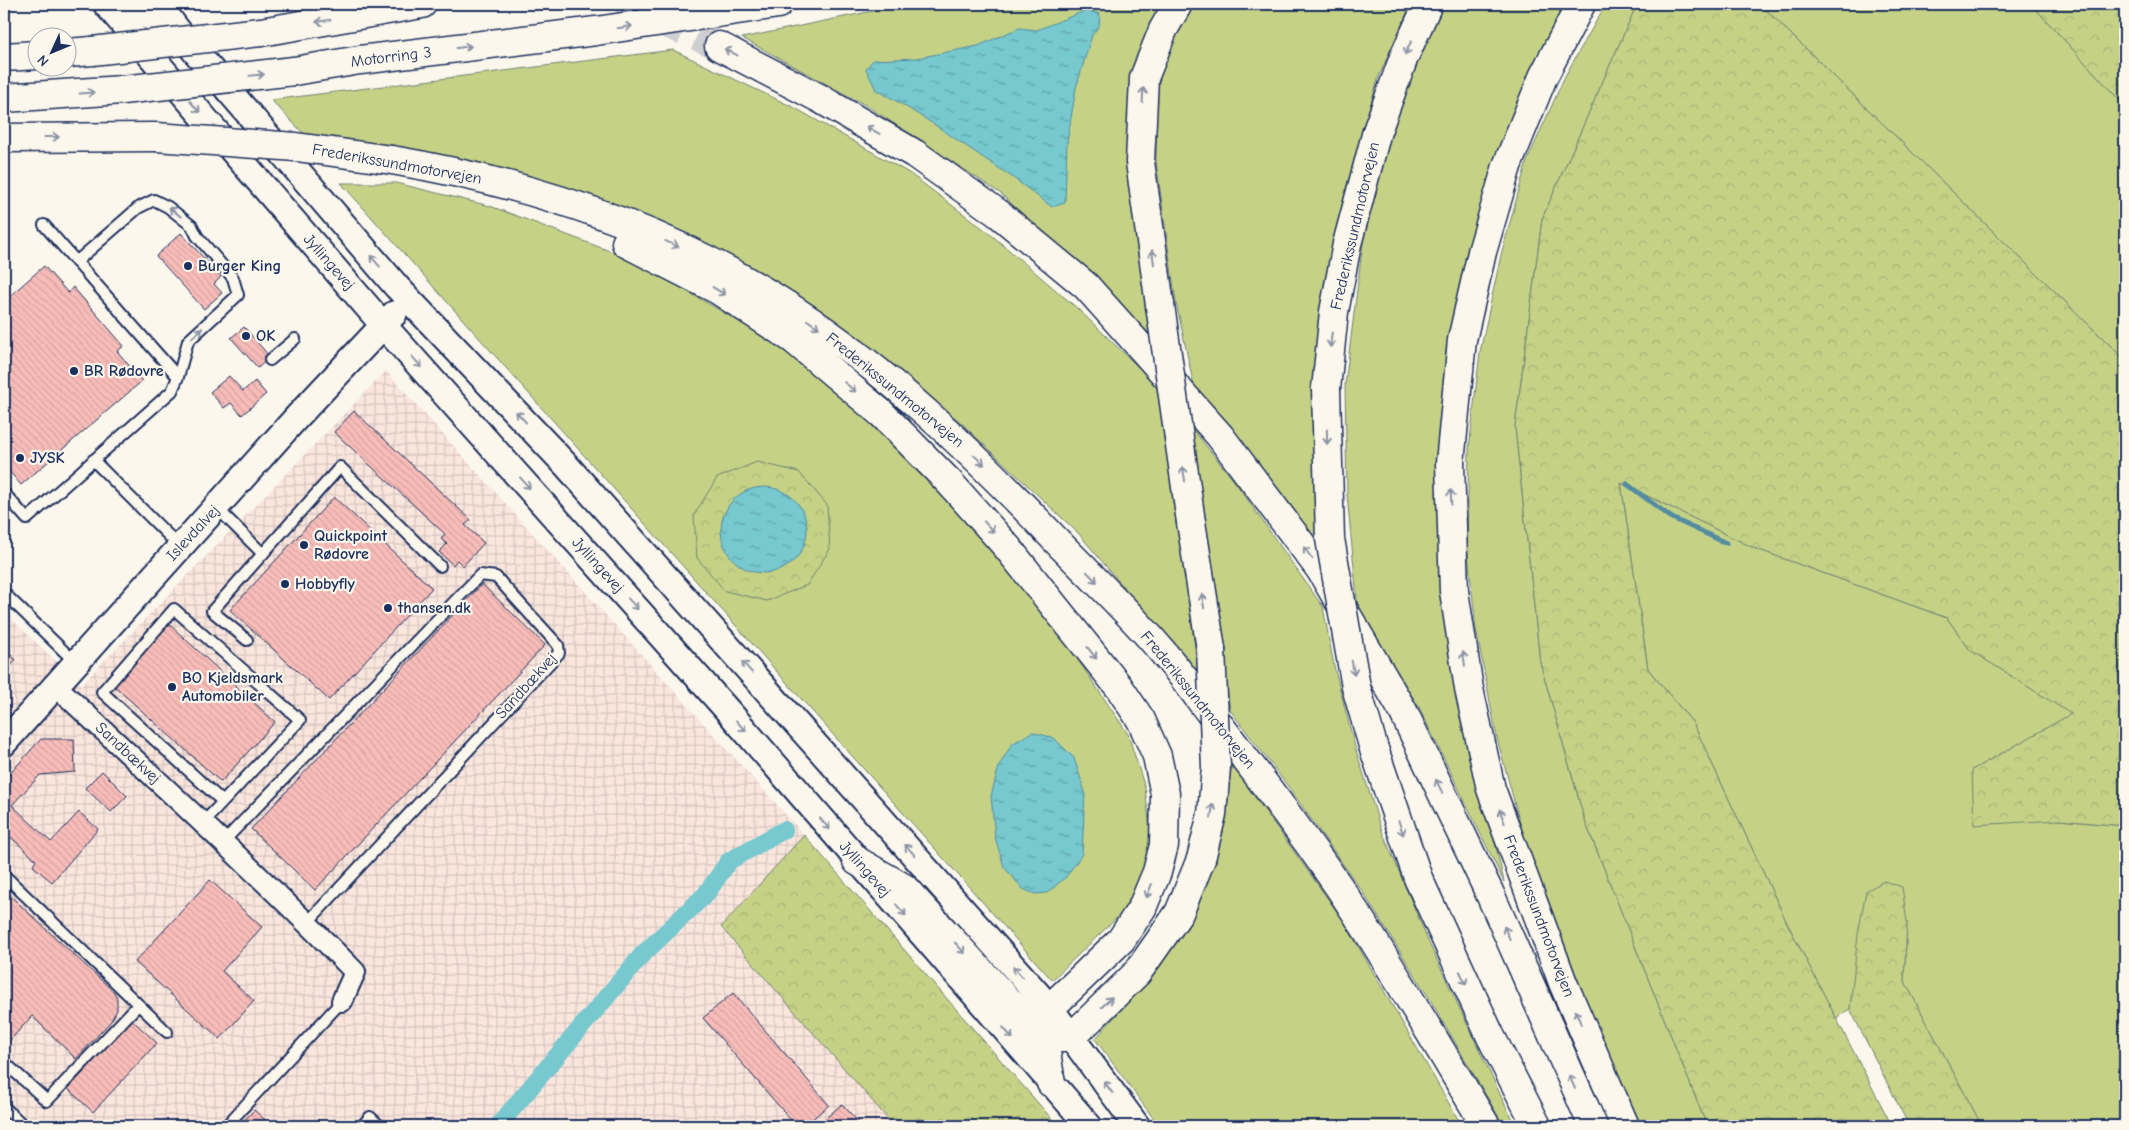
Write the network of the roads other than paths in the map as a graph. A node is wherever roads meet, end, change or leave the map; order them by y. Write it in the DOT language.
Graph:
graph roads {
  1 [pos="106,4"];
  2 [pos="139,4"];
  3 [pos="158,4"];
  4 [pos="422,4"];
  5 [pos="778,4"];
  6 [pos="1178,4"];
  7 [pos="1428,4"];
  8 [pos="1581,4"];
  9 [pos="182,36"];
  10 [pos="719,46"];
  11 [pos="80,52"];
  12 [pos="28,56"];
  13 [pos="4,57"];
  14 [pos="4,98"];
  15 [pos="4,138"];
  16 [pos="469,175"];
  17 [pos="44,225"];
  18 [pos="76,262"];
  19 [pos="408,298"];
  20 [pos="384,326"];
  21 [pos="295,339"];
  22 [pos="270,360"];
  23 [pos="178,377"];
  24 [pos="93,460"];
  25 [pos="4,493"];
  26 [pos="217,508"];
  27 [pos="636,543"];
  28 [pos="180,547"];
  29 [pos="263,554"];
  30 [pos="440,566"];
  31 [pos="4,593"];
  32 [pos="247,640"];
  33 [pos="75,662"];
  34 [pos="55,685"];
  35 [pos="4,743"];
  36 [pos="222,801"];
  37 [pos="203,823"];
  38 [pos="223,842"];
  39 [pos="857,861"];
  40 [pos="4,875"];
  41 [pos="307,923"];
  42 [pos="342,1001"];
  43 [pos="138,1005"];
  44 [pos="1047,1021"];
  45 [pos="167,1032"];
  46 [pos="1072,1036"];
  47 [pos="4,1062"];
  48 [pos="1051,1083"];
  49 [pos="4,1107"];
  50 [pos="24,1126"];
  51 [pos="226,1126"];
  52 [pos="362,1126"];
  53 [pos="380,1126"];
  54 [pos="1089,1126"];
  55 [pos="1137,1126"];
  56 [pos="1486,1126"];
  57 [pos="1536,1126"];
  58 [pos="1593,1126"];
  59 [pos="1625,1126"];
  1 -- 20 [label="street, Jyllingevej, one-way"];
  2 -- 9 [label="highway"];
  3 -- 9 [label="street"];
  4 -- 11 [label="highway, one-way, bridge"];
  14 -- 5 [label="highway, Motorring 3, one-way, bridge"];
  46 -- 6 [label="highway, one-way, bridge"];
  7 -- 57 [label="highway, Frederikssundmotorvejen, one-way, bridge"];
  59 -- 8 [label="highway, Frederikssundmotorvejen, one-way"];
  19 -- 9 [label="street, one-way"];
  58 -- 10 [label="highway, Frederikssundmotorvejen, one-way"];
  12 -- 13 [label="highway"];
  15 -- 16 [label="highway, Frederikssundmotorvejen, one-way, bridge"];
  16 -- 44 [label="highway, one-way"];
  16 -- 56 [label="highway, Frederikssundmotorvejen, one-way"];
  17 -- 18 [label="lane"];
  18 -- 23 [label="lane"];
  23 -- 18 [label="lane, one-way"];
  19 -- 20 [label="street, Islevdalvej"];
  27 -- 19 [label="street, one-way"];
  20 -- 26 [label="street, Islevdalvej"];
  20 -- 27 [label="street"];
  20 -- 39 [label="street, Jyllingevej, one-way"];
  21 -- 22 [label="lane"];
  23 -- 24 [label="lane"];
  24 -- 25 [label="lane"];
  24 -- 28 [label="lane"];
  26 -- 28 [label="street, Islevdalvej"];
  26 -- 29 [label="lane"];
  44 -- 27 [label="street, one-way"];
  28 -- 33 [label="street, Islevdalvej"];
  29 -- 30 [label="lane"];
  29 -- 32 [label="lane"];
  31 -- 33 [label="lane"];
  33 -- 34 [label="street, Islevdalvej"];
  34 -- 35 [label="street, Islevdalvej"];
  34 -- 37 [label="street, Sandbækvej"];
  36 -- 36 [label="lane"];
  36 -- 37 [label="lane"];
  37 -- 38 [label="street, Sandbækvej"];
  38 -- 41 [label="street, Sandbækvej"];
  38 -- 41 [label="lane, Sandbækvej"];
  39 -- 44 [label="highway, one-way"];
  39 -- 48 [label="street, Jyllingevej, one-way"];
  40 -- 43 [label="lane"];
  41 -- 42 [label="street, Sandbækvej"];
  42 -- 51 [label="lane"];
  43 -- 45 [label="lane"];
  43 -- 47 [label="lane"];
  44 -- 46 [label="highway"];
  44 -- 48 [label="highway"];
  55 -- 46 [label="street, one-way"];
  48 -- 54 [label="street, Jyllingevej"];
  49 -- 50 [label="lane"];
  52 -- 53 [label="lane"];
}
